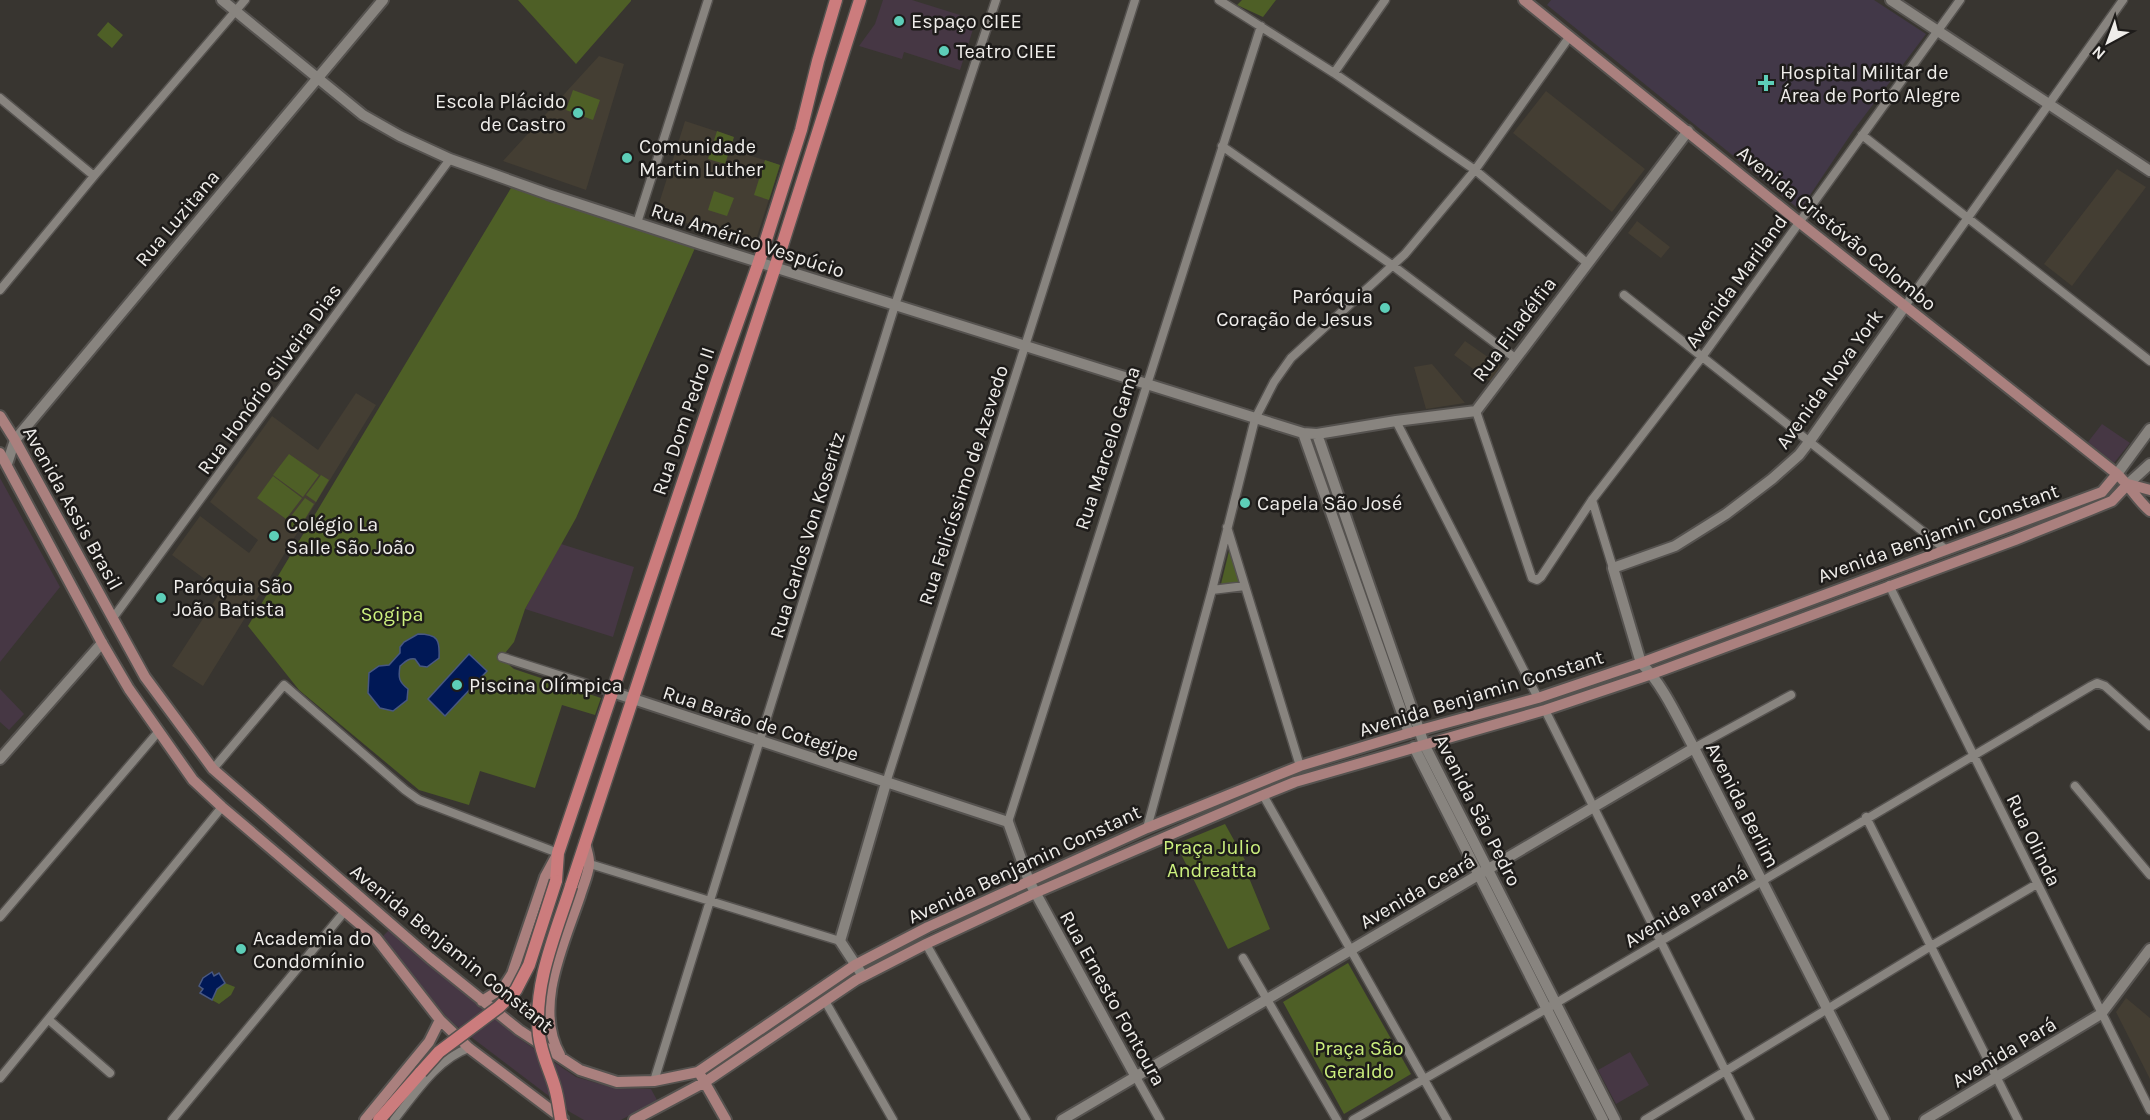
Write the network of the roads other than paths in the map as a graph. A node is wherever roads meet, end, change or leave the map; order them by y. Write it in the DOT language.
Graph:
graph roads {
  1 [pos="222,0"];
  2 [pos="245,0"];
  3 [pos="383,0"];
  4 [pos="708,0"];
  5 [pos="836,0"];
  6 [pos="860,0"];
  7 [pos="996,0"];
  8 [pos="1135,0"];
  9 [pos="1219,0"];
  10 [pos="1385,0"];
  11 [pos="1524,0"];
  12 [pos="1891,0"];
  13 [pos="1960,0"];
  14 [pos="2123,0"];
  15 [pos="236,11"];
  16 [pos="1261,26"];
  17 [pos="1937,31"];
  18 [pos="1570,36"];
  19 [pos="1334,73"];
  20 [pos="318,79"];
  21 [pos="0,98"];
  22 [pos="2048,104"];
  23 [pos="1688,131"];
  24 [pos="1862,135"];
  25 [pos="1222,146"];
  26 [pos="450,159"];
  27 [pos="1475,170"];
  28 [pos="2150,171"];
  29 [pos="94,176"];
  30 [pos="1969,219"];
  31 [pos="1799,222"];
  32 [pos="637,224"];
  33 [pos="759,262"];
  34 [pos="1587,263"];
  35 [pos="1392,265"];
  36 [pos="775,267"];
  37 [pos="0,290"];
  38 [pos="1624,296"];
  39 [pos="895,306"];
  40 [pos="1905,306"];
  41 [pos="1026,347"];
  42 [pos="1702,357"];
  43 [pos="1515,358"];
  44 [pos="2150,361"];
  45 [pos="1147,383"];
  46 [pos="1476,411"];
  47 [pos="0,416"];
  48 [pos="1255,419"];
  49 [pos="1396,421"];
  50 [pos="2150,429"];
  51 [pos="1303,433"];
  52 [pos="1317,434"];
  53 [pos="15,440"];
  54 [pos="1809,442"];
  55 [pos="0,453"];
  56 [pos="7,464"];
  57 [pos="2150,464"];
  58 [pos="2117,474"];
  59 [pos="2128,484"];
  60 [pos="1335,485"];
  61 [pos="1323,489"];
  62 [pos="2150,490"];
  63 [pos="1592,500"];
  64 [pos="2150,511"];
  65 [pos="1348,525"];
  66 [pos="1227,527"];
  67 [pos="1337,528"];
  68 [pos="1945,549"];
  69 [pos="1363,567"];
  70 [pos="1613,568"];
  71 [pos="1352,571"];
  72 [pos="1889,585"];
  73 [pos="1245,586"];
  74 [pos="1212,590"];
  75 [pos="1371,607"];
  76 [pos="113,618"];
  77 [pos="102,643"];
  78 [pos="502,657"];
  79 [pos="1641,663"];
  80 [pos="1652,674"];
  81 [pos="612,692"];
  82 [pos="1791,695"];
  83 [pos="1538,698"];
  84 [pos="633,699"];
  85 [pos="1545,710"];
  86 [pos="2150,726"];
  87 [pos="159,731"];
  88 [pos="1414,732"];
  89 [pos="760,741"];
  90 [pos="1419,745"];
  91 [pos="1694,748"];
  92 [pos="1973,754"];
  93 [pos="0,759"];
  94 [pos="1300,766"];
  95 [pos="213,769"];
  96 [pos="886,783"];
  97 [pos="2075,786"];
  98 [pos="1263,795"];
  99 [pos="222,807"];
  100 [pos="1594,807"];
  101 [pos="1866,817"];
  102 [pos="1008,822"];
  103 [pos="1147,828"];
  104 [pos="585,842"];
  105 [pos="558,853"];
  106 [pos="590,864"];
  107 [pos="1483,873"];
  108 [pos="2150,875"];
  109 [pos="1762,880"];
  110 [pos="1029,881"];
  111 [pos="2037,884"];
  112 [pos="1035,893"];
  113 [pos="711,901"];
  114 [pos="345,911"];
  115 [pos="0,917"];
  116 [pos="1660,940"];
  117 [pos="840,941"];
  118 [pos="926,944"];
  119 [pos="1931,946"];
  120 [pos="2150,949"];
  121 [pos="1351,950"];
  122 [pos="1243,958"];
  123 [pos="855,965"];
  124 [pos="863,976"];
  125 [pos="503,988"];
  126 [pos="1267,999"];
  127 [pos="482,1001"];
  128 [pos="825,1001"];
  129 [pos="1551,1006"];
  130 [pos="1828,1010"];
  131 [pos="549,1012"];
  132 [pos="2101,1014"];
  133 [pos="49,1020"];
  134 [pos="440,1020"];
  135 [pos="469,1048"];
  136 [pos="561,1058"];
  137 [pos="1726,1071"];
  138 [pos="110,1072"];
  139 [pos="701,1077"];
  140 [pos="1136,1077"];
  141 [pos="1996,1077"];
  142 [pos="0,1078"];
  143 [pos="1423,1078"];
  144 [pos="654,1082"];
  145 [pos="2150,1110"];
  146 [pos="172,1120"];
  147 [pos="366,1120"];
  148 [pos="379,1120"];
  149 [pos="394,1120"];
  150 [pos="563,1120"];
  151 [pos="634,1120"];
  152 [pos="726,1120"];
  153 [pos="893,1120"];
  154 [pos="1026,1120"];
  155 [pos="1062,1120"];
  156 [pos="1160,1120"];
  157 [pos="1337,1120"];
  158 [pos="1353,1120"];
  159 [pos="1447,1120"];
  160 [pos="1603,1120"];
  161 [pos="1615,1120"];
  162 [pos="1645,1120"];
  163 [pos="1750,1120"];
  164 [pos="1884,1120"];
  165 [pos="1925,1120"];
  166 [pos="2018,1120"];
  1 -- 15 [label="street, Rua Américo Vespúcio"];
  2 -- 15 [label="street"];
  3 -- 20 [label="street, Rua Luzitana"];
  4 -- 32 [label="street"];
  5 -- 33 [label="main road, Rua Dom Pedro II"];
  6 -- 36 [label="main road, Rua Dom Pedro II"];
  7 -- 39 [label="street, Rua Carlos Von Koseritz"];
  8 -- 41 [label="street, Rua Felicíssimo de Azevedo"];
  9 -- 16 [label="street"];
  10 -- 19 [label="street"];
  11 -- 18 [label="main road, Avenida Cristóvão Colombo"];
  12 -- 17 [label="street"];
  13 -- 17 [label="street, Avenida Mariland"];
  14 -- 22 [label="street, Avenida Nova York"];
  15 -- 20 [label="street, Rua Américo Vespúcio"];
  15 -- 29 [label="street"];
  16 -- 19 [label="street"];
  16 -- 25 [label="street, Rua Marcelo Gama"];
  17 -- 22 [label="street"];
  17 -- 24 [label="street, Avenida Mariland"];
  18 -- 23 [label="main road, Avenida Cristóvão Colombo"];
  18 -- 27 [label="street"];
  19 -- 27 [label="street"];
  20 -- 26 [label="street, Rua Américo Vespúcio"];
  20 -- 53 [label="street, Rua Luzitana"];
  21 -- 29 [label="street"];
  22 -- 28 [label="street"];
  22 -- 30 [label="street, Avenida Nova York"];
  23 -- 31 [label="main road, Avenida Cristóvão Colombo"];
  23 -- 34 [label="street, Rua Filadélfia"];
  24 -- 30 [label="street"];
  24 -- 31 [label="street, Avenida Mariland"];
  25 -- 35 [label="street"];
  25 -- 45 [label="street, Rua Marcelo Gama"];
  26 -- 32 [label="street, Rua Américo Vespúcio"];
  26 -- 76 [label="street, Rua Honório Silveira Dias"];
  27 -- 34 [label="street"];
  27 -- 35 [label="street"];
  29 -- 37 [label="street"];
  30 -- 40 [label="street, Avenida Nova York"];
  30 -- 44 [label="street"];
  31 -- 40 [label="main road, Avenida Cristóvão Colombo"];
  31 -- 42 [label="street, Avenida Mariland"];
  32 -- 33 [label="street, Rua Américo Vespúcio"];
  33 -- 36 [label="street, Rua Américo Vespúcio"];
  33 -- 81 [label="main road, Rua Dom Pedro II"];
  34 -- 43 [label="street, Rua Filadélfia"];
  35 -- 43 [label="street"];
  35 -- 48 [label="street"];
  36 -- 39 [label="street, Rua Américo Vespúcio"];
  36 -- 84 [label="main road, Rua Dom Pedro II"];
  38 -- 42 [label="street"];
  39 -- 41 [label="street, Rua Américo Vespúcio"];
  39 -- 89 [label="street, Rua Carlos Von Koseritz"];
  40 -- 54 [label="street, Avenida Nova York"];
  40 -- 58 [label="main road, Avenida Cristóvão Colombo"];
  41 -- 45 [label="street, Rua Américo Vespúcio"];
  41 -- 96 [label="street, Rua Felicíssimo de Azevedo"];
  42 -- 54 [label="street"];
  42 -- 63 [label="street, Avenida Mariland"];
  43 -- 46 [label="street, Rua Filadélfia"];
  45 -- 48 [label="street, Rua Américo Vespúcio"];
  45 -- 102 [label="street, Rua Marcelo Gama"];
  46 -- 49 [label="street, Rua Filadélfia"];
  46 -- 63 [label="street, Avenida Mariland"];
  47 -- 53 [label="main road, Avenida Assis Brasil"];
  48 -- 51 [label="street, Rua Américo Vespúcio"];
  48 -- 66 [label="street"];
  49 -- 52 [label="street, Rua Filadélfia"];
  49 -- 83 [label="street"];
  50 -- 58 [label="street"];
  51 -- 52 [label="street, Rua Filadélfia"];
  51 -- 61 [label="street, Avenida São Pedro"];
  52 -- 60 [label="street, Avenida São Pedro"];
  53 -- 56 [label="street, Rua Luzitana"];
  53 -- 76 [label="main road, Avenida Assis Brasil"];
  54 -- 68 [label="street"];
  54 -- 70 [label="street, Avenida Nova York"];
  55 -- 56 [label="main road, Avenida Assis Brasil"];
  56 -- 77 [label="main road, Avenida Assis Brasil"];
  57 -- 59 [label="street"];
  58 -- 59 [label="main road, Avenida Cristóvão Colombo"];
  58 -- 68 [label="main road, Avenida Benjamin Constant"];
  59 -- 62 [label="main road, Avenida Cristóvão Colombo"];
  59 -- 64 [label="main road, Avenida Cristóvão Colombo"];
  59 -- 72 [label="main road, Avenida Benjamin Constant"];
  60 -- 61 [label="street"];
  60 -- 65 [label="street, Avenida São Pedro"];
  61 -- 67 [label="street, Avenida São Pedro"];
  63 -- 70 [label="street, Avenida Berlim"];
  65 -- 67 [label="street"];
  65 -- 69 [label="street, Avenida São Pedro"];
  66 -- 73 [label="street"];
  66 -- 74 [label="street"];
  67 -- 71 [label="street, Avenida São Pedro"];
  68 -- 79 [label="main road, Avenida Benjamin Constant"];
  69 -- 71 [label="street"];
  69 -- 75 [label="street, Avenida São Pedro"];
  70 -- 79 [label="street, Avenida Berlim"];
  71 -- 75 [label="street, Avenida São Pedro"];
  72 -- 80 [label="main road, Avenida Benjamin Constant"];
  72 -- 92 [label="street, Rua Olinda"];
  73 -- 74 [label="street"];
  73 -- 94 [label="street"];
  74 -- 103 [label="street"];
  75 -- 88 [label="street, Avenida São Pedro"];
  76 -- 95 [label="main road, Avenida Benjamin Constant"];
  77 -- 87 [label="main road, Avenida Benjamin Constant"];
  77 -- 93 [label="street"];
  78 -- 81 [label="street, Rua Barão de Cotegipe"];
  79 -- 80 [label="street, Avenida Berlim"];
  79 -- 83 [label="main road, Avenida Benjamin Constant"];
  80 -- 85 [label="main road, Avenida Benjamin Constant"];
  80 -- 91 [label="street, Avenida Berlim"];
  81 -- 84 [label="street, Rua Barão de Cotegipe"];
  81 -- 105 [label="main road, Rua Dom Pedro II"];
  82 -- 91 [label="street, Avenida Ceará"];
  83 -- 88 [label="main road, Avenida Benjamin Constant"];
  84 -- 89 [label="street, Rua Barão de Cotegipe"];
  84 -- 104 [label="main road, Rua Dom Pedro II"];
  85 -- 90 [label="main road, Avenida Benjamin Constant"];
  85 -- 100 [label="street"];
  86 -- 92 [label="street, Avenida Paraná"];
  87 -- 99 [label="main road, Avenida Benjamin Constant"];
  87 -- 115 [label="street"];
  88 -- 90 [label="street, Avenida São Pedro"];
  88 -- 94 [label="main road, Avenida Benjamin Constant"];
  89 -- 96 [label="street, Rua Barão de Cotegipe"];
  89 -- 113 [label="street, Rua Carlos Von Koseritz"];
  90 -- 98 [label="main road, Avenida Benjamin Constant"];
  90 -- 107 [label="street, Avenida São Pedro"];
  91 -- 100 [label="street, Avenida Ceará"];
  91 -- 109 [label="street, Avenida Berlim"];
  92 -- 101 [label="street, Avenida Paraná"];
  92 -- 111 [label="street, Rua Olinda"];
  94 -- 103 [label="main road, Avenida Benjamin Constant"];
  95 -- 105 [label="street"];
  95 -- 127 [label="main road, Avenida Benjamin Constant"];
  96 -- 102 [label="street, Rua Barão de Cotegipe"];
  96 -- 117 [label="street, Rua Felicíssimo de Azevedo"];
  97 -- 108 [label="street"];
  98 -- 112 [label="main road, Avenida Benjamin Constant"];
  98 -- 121 [label="street"];
  99 -- 114 [label="main road, Avenida Benjamin Constant"];
  99 -- 133 [label="street"];
  100 -- 107 [label="street, Avenida Ceará"];
  100 -- 116 [label="street"];
  101 -- 109 [label="street, Avenida Paraná"];
  101 -- 119 [label="street"];
  102 -- 110 [label="street"];
  103 -- 110 [label="main road, Avenida Benjamin Constant"];
  104 -- 106 [label="main road"];
  104 -- 150 [label="main road, Rua Dom Pedro II, bridge"];
  105 -- 125 [label="main road, Rua Dom Pedro II"];
  105 -- 148 [label="main road, Rua Dom Pedro II, bridge"];
  106 -- 113 [label="street"];
  106 -- 131 [label="main road"];
  107 -- 121 [label="street, Avenida Ceará"];
  107 -- 129 [label="street, Avenida São Pedro"];
  109 -- 116 [label="street, Avenida Paraná"];
  109 -- 130 [label="street, Avenida Berlim"];
  110 -- 112 [label="street, Rua Ernesto Fontoura"];
  110 -- 123 [label="main road, Avenida Benjamin Constant"];
  111 -- 119 [label="street"];
  111 -- 132 [label="street, Rua Olinda"];
  112 -- 118 [label="main road, Avenida Benjamin Constant"];
  112 -- 140 [label="street, Rua Ernesto Fontoura"];
  113 -- 117 [label="street"];
  113 -- 144 [label="street, Rua Carlos Von Koseritz"];
  114 -- 134 [label="main road, Avenida Benjamin Constant"];
  114 -- 146 [label="street"];
  116 -- 129 [label="street, Avenida Paraná"];
  116 -- 137 [label="street"];
  117 -- 123 [label="street"];
  118 -- 124 [label="main road, Avenida Benjamin Constant"];
  118 -- 154 [label="street"];
  119 -- 130 [label="street"];
  119 -- 141 [label="street"];
  120 -- 132 [label="street"];
  121 -- 126 [label="street, Avenida Ceará"];
  121 -- 143 [label="street"];
  122 -- 126 [label="street"];
  123 -- 124 [label="street"];
  123 -- 139 [label="main road, Avenida Benjamin Constant"];
  124 -- 128 [label="main road, Avenida Benjamin Constant"];
  125 -- 127 [label="main road, Rua Dom Pedro II"];
  125 -- 131 [label="main road"];
  126 -- 140 [label="street, Avenida Ceará"];
  126 -- 157 [label="street"];
  127 -- 136 [label="main road, Avenida Benjamin Constant"];
  128 -- 139 [label="main road, Avenida Benjamin Constant"];
  128 -- 153 [label="street"];
  129 -- 143 [label="street, Avenida Paraná"];
  129 -- 160 [label="street, Avenida São Pedro"];
  129 -- 161 [label="street, Avenida São Pedro"];
  130 -- 137 [label="street"];
  130 -- 164 [label="street, Avenida Berlim"];
  131 -- 136 [label="main road"];
  132 -- 141 [label="street, Avenida Pará"];
  132 -- 145 [label="street, Rua Olinda"];
  133 -- 138 [label="street"];
  133 -- 142 [label="street"];
  134 -- 135 [label="main road, Avenida Benjamin Constant"];
  134 -- 147 [label="main road"];
  135 -- 149 [label="street"];
  135 -- 150 [label="main road, Avenida Benjamin Constant"];
  136 -- 144 [label="main road, Avenida Benjamin Constant"];
  137 -- 162 [label="street"];
  137 -- 163 [label="street"];
  139 -- 144 [label="main road, Avenida Benjamin Constant"];
  139 -- 151 [label="main road, Avenida Benjamin Constant"];
  139 -- 152 [label="main road"];
  140 -- 155 [label="street, Avenida Ceará"];
  140 -- 156 [label="street, Rua Ernesto Fontoura"];
  141 -- 165 [label="street, Avenida Pará"];
  141 -- 166 [label="street"];
  143 -- 158 [label="street, Avenida Paraná"];
  143 -- 159 [label="street"];
}
